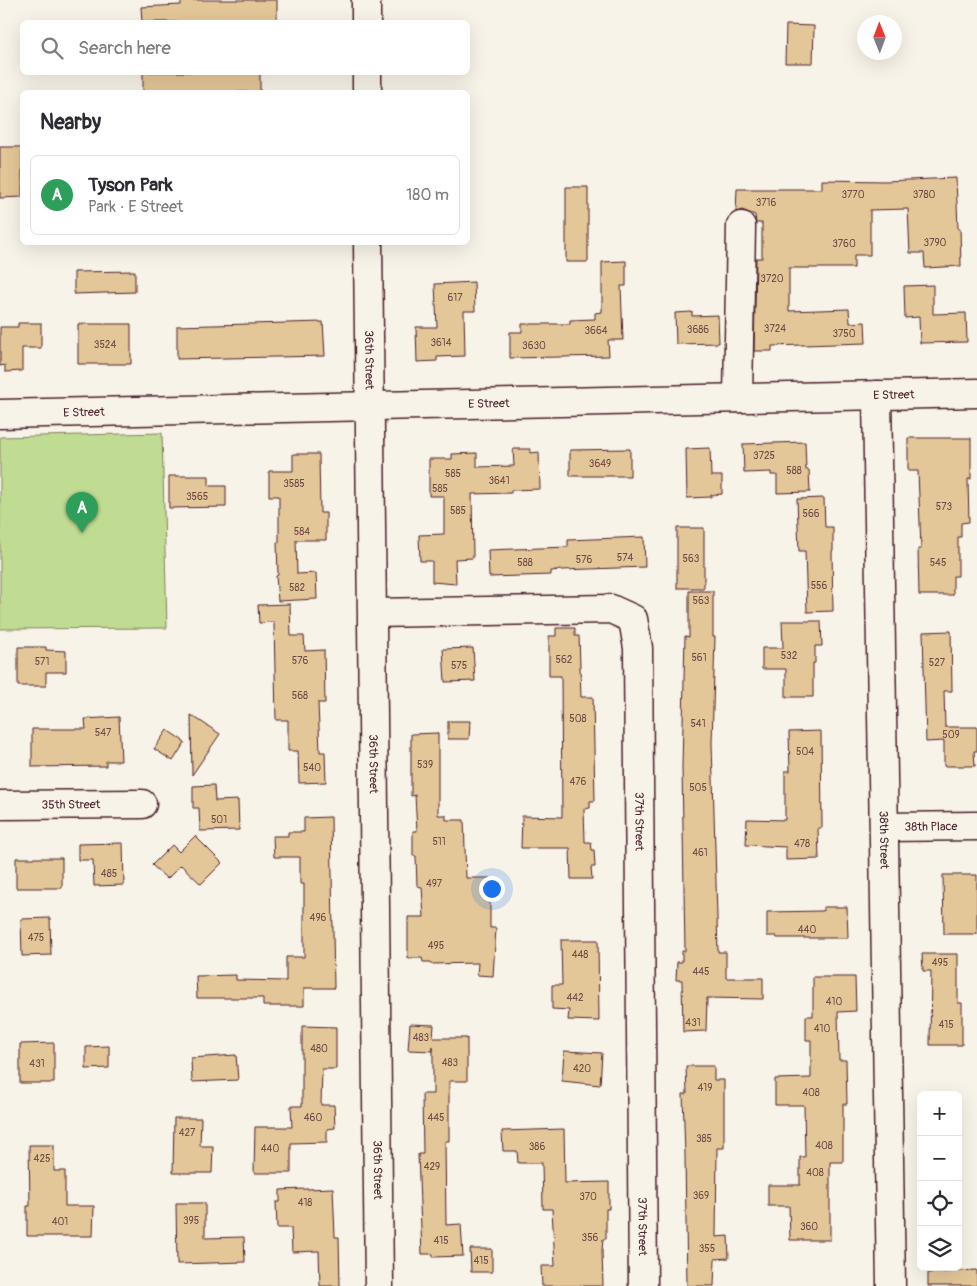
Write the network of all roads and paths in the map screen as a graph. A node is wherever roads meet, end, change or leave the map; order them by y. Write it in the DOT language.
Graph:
graph roads {
  1 [pos="366,0"];
  2 [pos="366,20"];
  3 [pos="366,75"];
  4 [pos="367,90"];
  5 [pos="741,226"];
  6 [pos="368,245"];
  7 [pos="977,393"];
  8 [pos="877,395"];
  9 [pos="738,398"];
  10 [pos="370,406"];
  11 [pos="0,414"];
  12 [pos="373,613"];
  13 [pos="142,804"];
  14 [pos="0,805"];
  15 [pos="977,826"];
  16 [pos="885,827"];
  17 [pos="378,1286"];
  18 [pos="644,1286"];
  19 [pos="891,1286"];
  1 -- 2 [label="street"];
  3 -- 4 [label="street"];
  5 -- 9 [label="street"];
  6 -- 10 [label="street, 36th Street"];
  7 -- 8 [label="street, E Street"];
  8 -- 9 [label="street, E Street"];
  8 -- 16 [label="street, 38th Street"];
  9 -- 10 [label="street, E Street"];
  10 -- 11 [label="street, E Street"];
  10 -- 12 [label="street, 36th Street"];
  12 -- 17 [label="street, 36th Street"];
  12 -- 18 [label="street, 37th Street"];
  13 -- 14 [label="street, 35th Street"];
  15 -- 16 [label="street, 38th Place"];
  16 -- 19 [label="street, 38th Street"];
}
